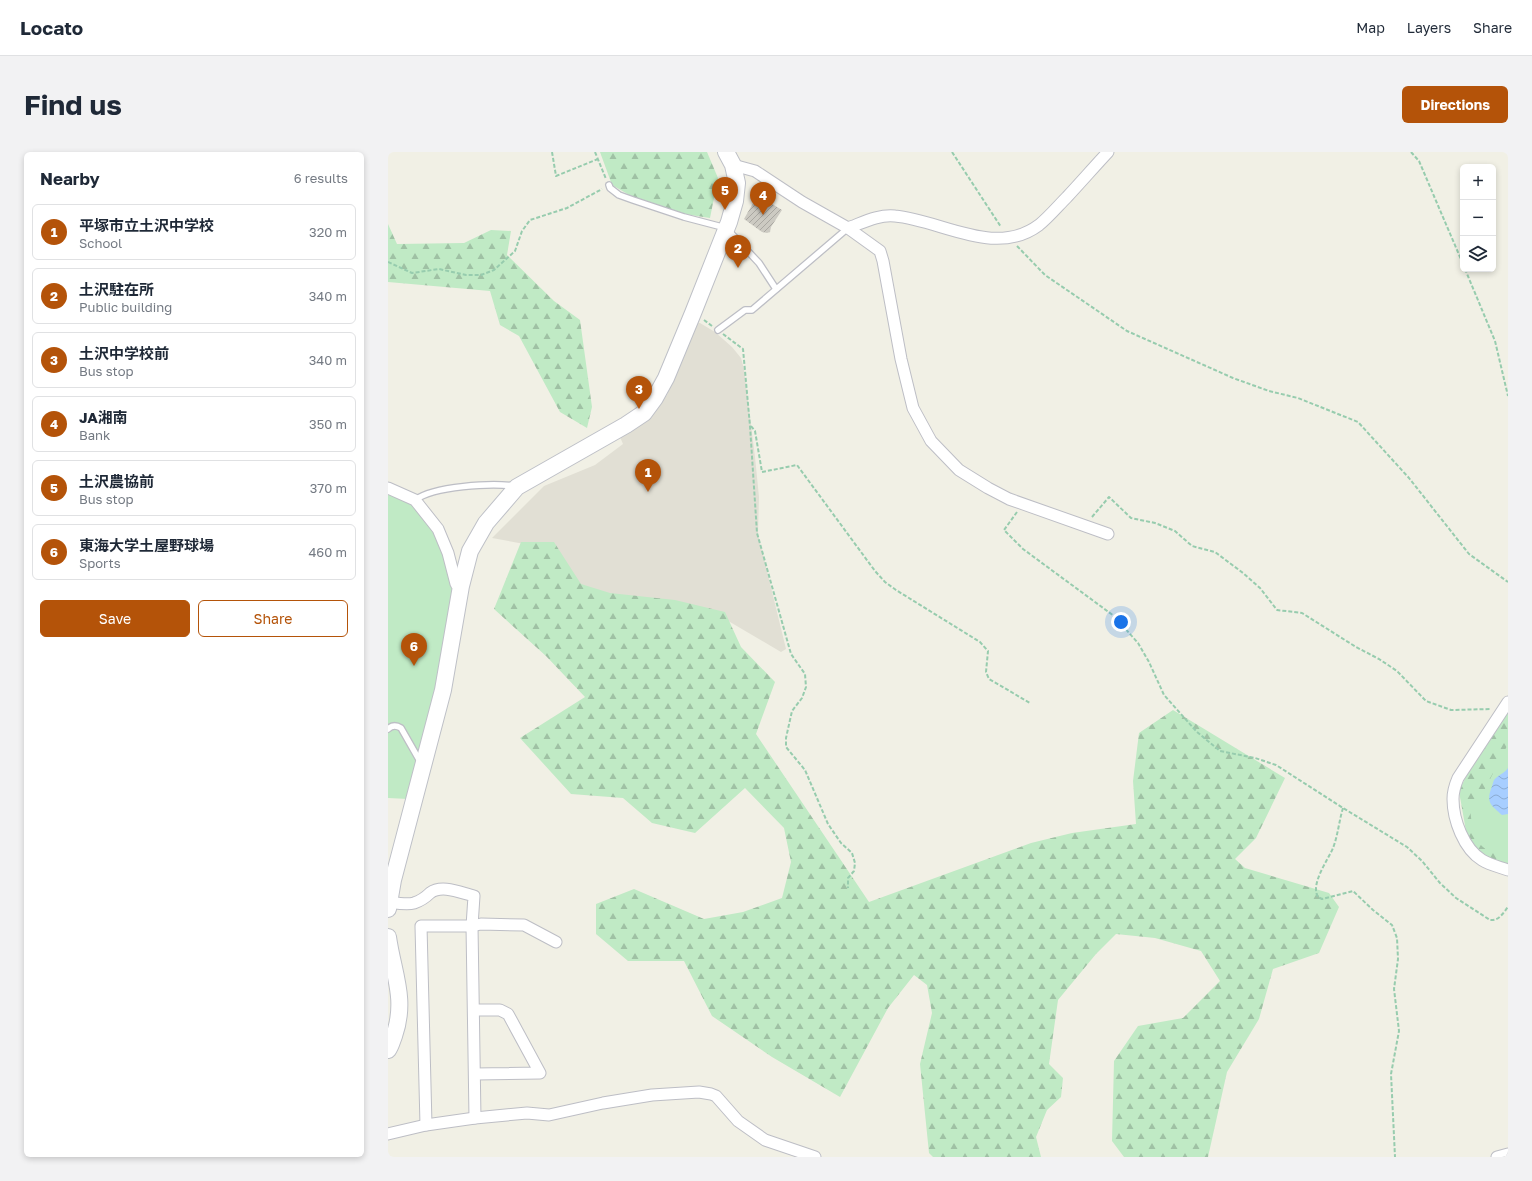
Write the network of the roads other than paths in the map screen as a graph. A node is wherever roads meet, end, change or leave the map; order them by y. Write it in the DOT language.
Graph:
graph roads {
  1 [pos="1108,152"];
  2 [pos="730,158"];
  3 [pos="609,185"];
  4 [pos="726,228"];
  5 [pos="848,228"];
  6 [pos="776,289"];
  7 [pos="718,330"];
  8 [pos="517,487"];
  9 [pos="388,488"];
  10 [pos="415,500"];
  11 [pos="1108,534"];
  12 [pos="461,586"];
  13 [pos="1506,704"];
  14 [pos="388,729"];
  15 [pos="423,766"];
  16 [pos="1508,870"];
  17 [pos="388,902"];
  18 [pos="388,909"];
  19 [pos="472,926"];
  20 [pos="388,937"];
  21 [pos="556,942"];
  22 [pos="474,1010"];
  23 [pos="388,1050"];
  24 [pos="475,1074"];
  25 [pos="475,1118"];
  26 [pos="426,1125"];
  27 [pos="388,1134"];
  28 [pos="1508,1154"];
  29 [pos="815,1157"];
  30 [pos="1497,1157"];
  1 -- 5 [label="street"];
  2 -- 4 [label="street"];
  2 -- 5 [label="street"];
  3 -- 4 [label="lane"];
  4 -- 6 [label="lane"];
  4 -- 8 [label="street"];
  5 -- 6 [label="lane"];
  5 -- 11 [label="street"];
  6 -- 7 [label="lane"];
  8 -- 10 [label="lane"];
  8 -- 12 [label="street"];
  9 -- 10 [label="street"];
  10 -- 12 [label="street"];
  12 -- 15 [label="street"];
  13 -- 16 [label="street"];
  14 -- 15 [label="lane"];
  15 -- 17 [label="street"];
  17 -- 18 [label="street"];
  17 -- 19 [label="street"];
  19 -- 21 [label="street"];
  19 -- 22 [label="street"];
  19 -- 26 [label="street"];
  20 -- 23 [label="street"];
  22 -- 24 [label="street"];
  22 -- 24 [label="street"];
  24 -- 25 [label="street"];
  25 -- 26 [label="street"];
  25 -- 29 [label="street"];
  26 -- 27 [label="street"];
  28 -- 30 [label="street"];
}
